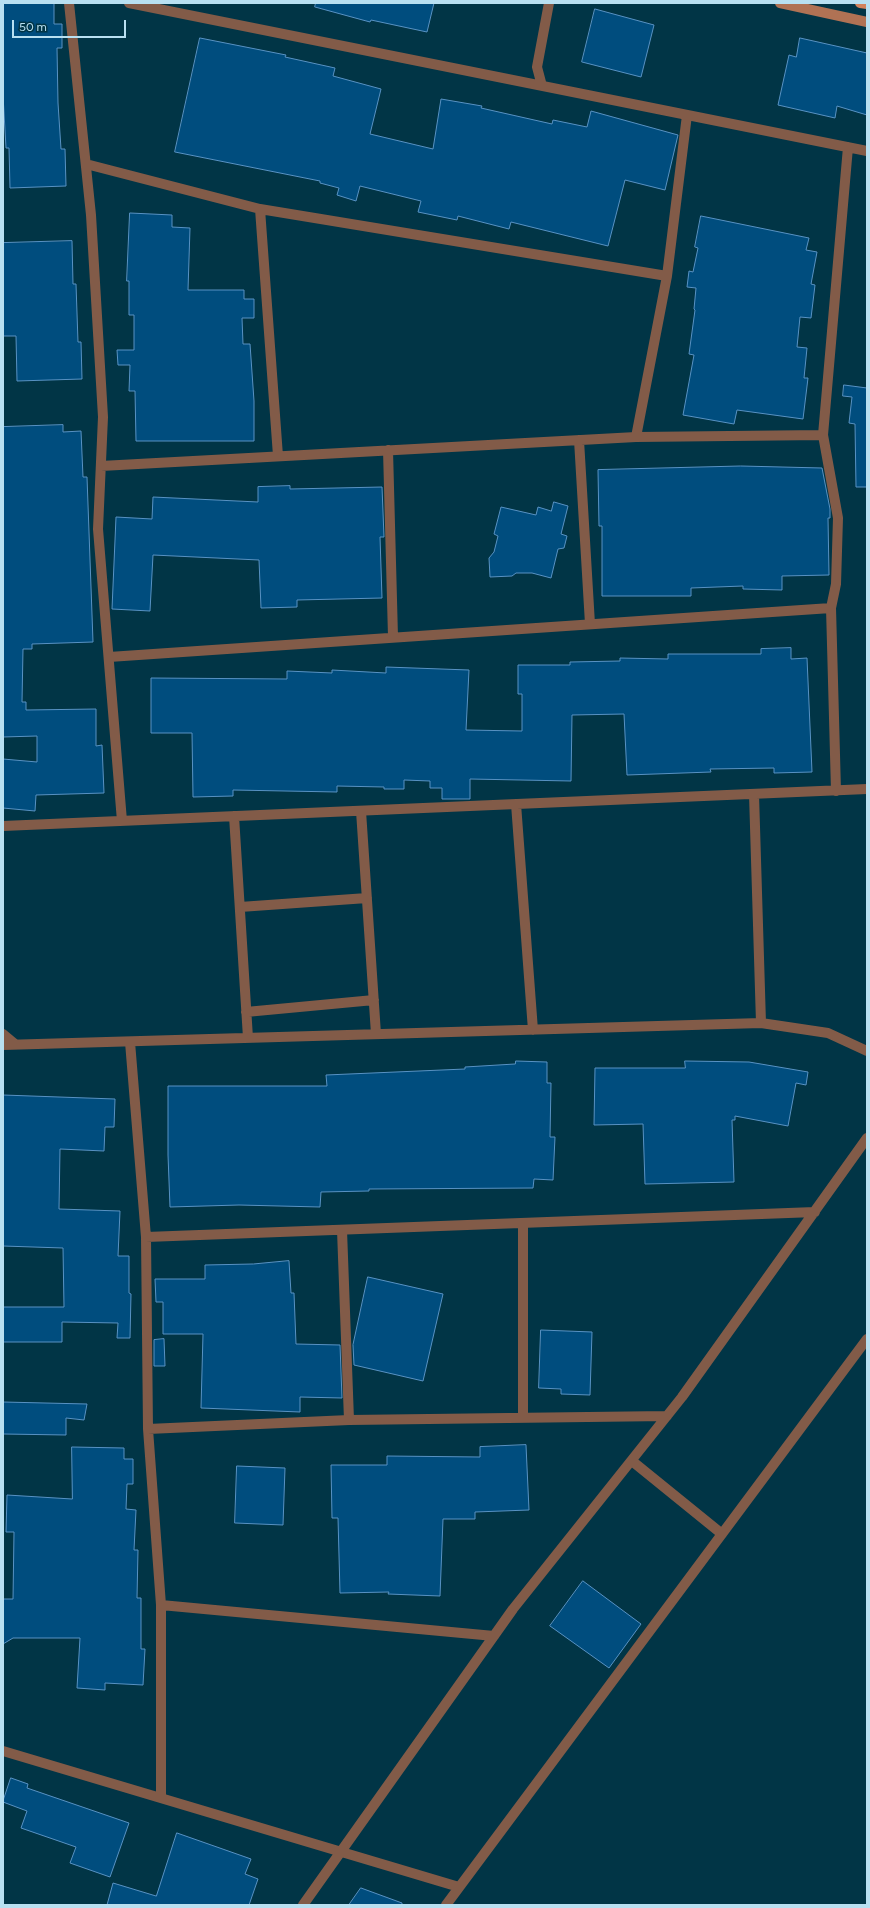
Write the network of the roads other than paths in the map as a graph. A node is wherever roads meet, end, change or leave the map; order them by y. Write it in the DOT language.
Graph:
graph roads {
  1 [pos="69,3"];
  2 [pos="129,3"];
  3 [pos="549,3"];
  4 [pos="780,3"];
  5 [pos="860,3"];
  6 [pos="867,4"];
  7 [pos="867,22"];
  8 [pos="542,86"];
  9 [pos="687,115"];
  10 [pos="848,147"];
  11 [pos="867,151"];
  12 [pos="86,164"];
  13 [pos="260,209"];
  14 [pos="667,276"];
  15 [pos="824,435"];
  16 [pos="636,437"];
  17 [pos="579,440"];
  18 [pos="388,450"];
  19 [pos="278,456"];
  20 [pos="101,466"];
  21 [pos="831,608"];
  22 [pos="590,624"];
  23 [pos="393,637"];
  24 [pos="109,657"];
  25 [pos="867,789"];
  26 [pos="836,791"];
  27 [pos="754,794"];
  28 [pos="516,804"];
  29 [pos="361,811"];
  30 [pos="234,816"];
  31 [pos="122,821"];
  32 [pos="4,828"];
  33 [pos="367,898"];
  34 [pos="240,907"];
  35 [pos="374,1000"];
  36 [pos="246,1012"];
  37 [pos="761,1023"];
  38 [pos="533,1030"];
  39 [pos="3,1034"];
  40 [pos="376,1034"];
  41 [pos="248,1038"];
  42 [pos="130,1042"];
  43 [pos="15,1044"];
  44 [pos="3,1045"];
  45 [pos="867,1051"];
  46 [pos="867,1138"];
  47 [pos="815,1212"];
  48 [pos="522,1223"];
  49 [pos="342,1230"];
  50 [pos="146,1237"];
  51 [pos="867,1339"];
  52 [pos="667,1416"];
  53 [pos="523,1418"];
  54 [pos="350,1420"];
  55 [pos="148,1429"];
  56 [pos="632,1461"];
  57 [pos="722,1534"];
  58 [pos="161,1605"];
  59 [pos="494,1636"];
  60 [pos="3,1751"];
  61 [pos="161,1798"];
  62 [pos="341,1852"];
  63 [pos="459,1887"];
  64 [pos="303,1905"];
  65 [pos="446,1905"];
  1 -- 12 [label="street"];
  2 -- 8 [label="street"];
  3 -- 8 [label="street"];
  4 -- 7 [label="main road"];
  5 -- 6 [label="main road"];
  8 -- 9 [label="street"];
  9 -- 10 [label="street"];
  9 -- 14 [label="street"];
  10 -- 11 [label="street"];
  10 -- 15 [label="street"];
  12 -- 13 [label="street"];
  12 -- 20 [label="street"];
  13 -- 14 [label="street"];
  13 -- 19 [label="street"];
  14 -- 16 [label="street"];
  15 -- 16 [label="street"];
  15 -- 21 [label="street"];
  16 -- 17 [label="street"];
  17 -- 18 [label="street"];
  17 -- 22 [label="street"];
  18 -- 19 [label="street"];
  18 -- 23 [label="street"];
  19 -- 20 [label="street"];
  20 -- 24 [label="street"];
  21 -- 22 [label="street"];
  21 -- 26 [label="street"];
  22 -- 23 [label="street"];
  23 -- 24 [label="street"];
  24 -- 31 [label="street"];
  25 -- 26 [label="street"];
  26 -- 27 [label="street"];
  27 -- 28 [label="street"];
  27 -- 37 [label="street"];
  28 -- 29 [label="street"];
  28 -- 38 [label="street"];
  29 -- 30 [label="street"];
  29 -- 33 [label="street"];
  30 -- 31 [label="street"];
  30 -- 34 [label="street"];
  31 -- 32 [label="street"];
  33 -- 34 [label="street"];
  33 -- 35 [label="street"];
  34 -- 36 [label="street"];
  35 -- 36 [label="street"];
  35 -- 40 [label="street"];
  36 -- 41 [label="street"];
  37 -- 38 [label="street"];
  37 -- 45 [label="street"];
  38 -- 40 [label="street"];
  39 -- 43 [label="street"];
  40 -- 41 [label="street"];
  41 -- 42 [label="street"];
  42 -- 43 [label="street"];
  42 -- 50 [label="street"];
  43 -- 44 [label="street"];
  46 -- 47 [label="street"];
  47 -- 48 [label="street"];
  47 -- 52 [label="street"];
  48 -- 49 [label="street"];
  48 -- 53 [label="street"];
  49 -- 50 [label="street"];
  49 -- 54 [label="street"];
  50 -- 55 [label="street"];
  51 -- 57 [label="street"];
  52 -- 53 [label="street"];
  52 -- 56 [label="street"];
  53 -- 54 [label="street"];
  54 -- 55 [label="street"];
  55 -- 58 [label="street"];
  56 -- 57 [label="street"];
  56 -- 59 [label="street"];
  57 -- 63 [label="street"];
  58 -- 59 [label="street"];
  58 -- 61 [label="street"];
  59 -- 62 [label="street"];
  60 -- 61 [label="street"];
  61 -- 62 [label="street"];
  62 -- 63 [label="street"];
  62 -- 64 [label="street"];
  63 -- 65 [label="street"];
}
